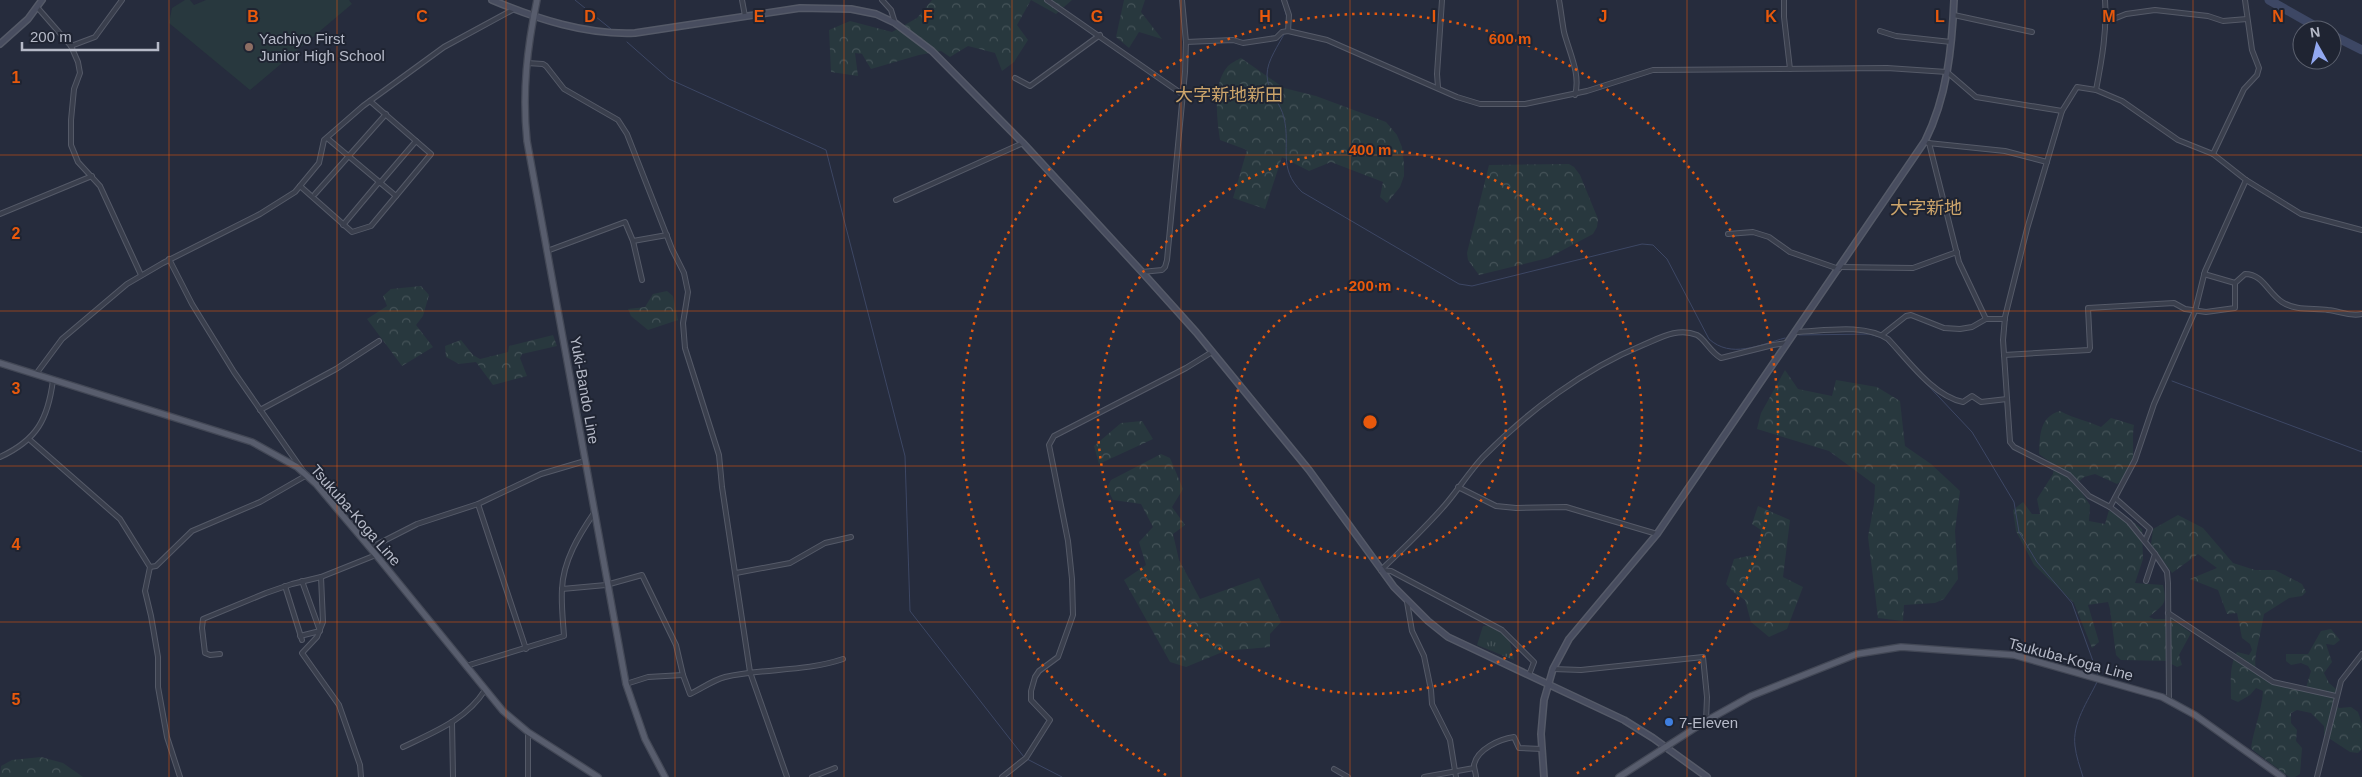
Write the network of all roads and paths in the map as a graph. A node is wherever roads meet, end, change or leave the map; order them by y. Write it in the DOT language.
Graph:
graph roads {
  1 [pos="42,0"];
  2 [pos="122,0"];
  3 [pos="492,0"];
  4 [pos="537,0"];
  5 [pos="742,0"];
  6 [pos="882,0"];
  7 [pos="1047,0"];
  8 [pos="1182,0"];
  9 [pos="1284,0"];
  10 [pos="1442,0"];
  11 [pos="1559,0"];
  12 [pos="1784,0"];
  13 [pos="1954,0"];
  14 [pos="2105,0"];
  15 [pos="2245,0"];
  16 [pos="37,7"];
  17 [pos="514,9"];
  18 [pos="534,15"];
  19 [pos="1954,15"];
  20 [pos="745,16"];
  21 [pos="2247,19"];
  22 [pos="2106,22"];
  23 [pos="896,23"];
  24 [pos="1288,31"];
  25 [pos="1880,31"];
  26 [pos="2032,32"];
  27 [pos="1100,35"];
  28 [pos="1186,42"];
  29 [pos="1951,42"];
  30 [pos="0,44"];
  31 [pos="71,46"];
  32 [pos="526,63"];
  33 [pos="1790,69"];
  34 [pos="1947,72"];
  35 [pos="1015,78"];
  36 [pos="1438,87"];
  37 [pos="2096,90"];
  38 [pos="1182,94"];
  39 [pos="1575,94"];
  40 [pos="370,101"];
  41 [pos="2062,111"];
  42 [pos="386,114"];
  43 [pos="327,138"];
  44 [pos="416,141"];
  45 [pos="1927,142"];
  46 [pos="1023,143"];
  47 [pos="2213,154"];
  48 [pos="349,156"];
  49 [pos="2046,162"];
  50 [pos="92,176"];
  51 [pos="2246,180"];
  52 [pos="380,183"];
  53 [pos="300,186"];
  54 [pos="315,194"];
  55 [pos="396,196"];
  56 [pos="896,200"];
  57 [pos="0,214"];
  58 [pos="344,225"];
  59 [pos="2362,230"];
  60 [pos="667,234"];
  61 [pos="1728,234"];
  62 [pos="633,241"];
  63 [pos="547,251"];
  64 [pos="1957,252"];
  65 [pos="169,259"];
  66 [pos="1839,268"];
  67 [pos="1142,272"];
  68 [pos="2204,274"];
  69 [pos="141,275"];
  70 [pos="642,280"];
  71 [pos="2235,283"];
  72 [pos="2195,310"];
  73 [pos="2362,314"];
  74 [pos="1986,319"];
  75 [pos="2005,319"];
  76 [pos="1795,332"];
  77 [pos="1882,335"];
  78 [pos="379,341"];
  79 [pos="1787,343"];
  80 [pos="1212,352"];
  81 [pos="2004,355"];
  82 [pos="0,363"];
  83 [pos="36,374"];
  84 [pos="53,380"];
  85 [pos="2007,399"];
  86 [pos="260,410"];
  87 [pos="30,440"];
  88 [pos="0,457"];
  89 [pos="585,461"];
  90 [pos="305,473"];
  91 [pos="1458,488"];
  92 [pos="2115,498"];
  93 [pos="478,504"];
  94 [pos="2110,507"];
  95 [pos="594,513"];
  96 [pos="1657,534"];
  97 [pos="851,537"];
  98 [pos="2145,541"];
  99 [pos="370,548"];
  100 [pos="2155,554"];
  101 [pos="376,555"];
  102 [pos="150,567"];
  103 [pos="1381,570"];
  104 [pos="736,573"];
  105 [pos="321,577"];
  106 [pos="2146,580"];
  107 [pos="302,581"];
  108 [pos="606,585"];
  109 [pos="284,586"];
  110 [pos="562,589"];
  111 [pos="1408,602"];
  112 [pos="2168,613"];
  113 [pos="320,631"];
  114 [pos="526,649"];
  115 [pos="220,654"];
  116 [pos="2362,654"];
  117 [pos="843,659"];
  118 [pos="466,666"];
  119 [pos="1553,669"];
  120 [pos="750,672"];
  121 [pos="1529,674"];
  122 [pos="683,675"];
  123 [pos="1549,683"];
  124 [pos="626,684"];
  125 [pos="485,690"];
  126 [pos="2336,696"];
  127 [pos="2169,700"];
  128 [pos="1706,721"];
  129 [pos="452,722"];
  130 [pos="528,732"];
  131 [pos="403,747"];
  132 [pos="1666,747"];
  133 [pos="1542,749"];
  134 [pos="835,768"];
  135 [pos="1474,768"];
  136 [pos="1334,769"];
  137 [pos="1456,771"];
  138 [pos="824,775"];
  139 [pos="180,777"];
  140 [pos="361,777"];
  141 [pos="453,777"];
  142 [pos="528,777"];
  143 [pos="598,777"];
  144 [pos="664,777"];
  145 [pos="787,777"];
  146 [pos="812,777"];
  147 [pos="1002,777"];
  148 [pos="1348,777"];
  149 [pos="1424,777"];
  150 [pos="1456,777"];
  151 [pos="1476,777"];
  152 [pos="1544,777"];
  153 [pos="1619,777"];
  154 [pos="1707,777"];
  155 [pos="2282,777"];
  156 [pos="2317,777"];
  1 -- 16 [label="street"];
  2 -- 31 [label="street"];
  3 -- 17 [label="street"];
  4 -- 18 [label="main road, Yuki-Bando Line"];
  5 -- 20 [label="street"];
  6 -- 23 [label="street"];
  7 -- 27 [label="street"];
  8 -- 28 [label="street"];
  9 -- 24 [label="street"];
  10 -- 36 [label="street"];
  11 -- 39 [label="street"];
  12 -- 33 [label="street"];
  13 -- 19 [label="street"];
  14 -- 22 [label="street"];
  15 -- 21 [label="street"];
  16 -- 30 [label="street"];
  16 -- 31 [label="street"];
  17 -- 18 [label="street"];
  17 -- 40 [label="street"];
  18 -- 20 [label="street"];
  18 -- 32 [label="main road, Yuki-Bando Line"];
  19 -- 26 [label="street"];
  19 -- 29 [label="street"];
  20 -- 23 [label="street"];
  21 -- 22 [label="street"];
  21 -- 47 [label="street"];
  22 -- 37 [label="street"];
  23 -- 46 [label="street"];
  24 -- 28 [label="street"];
  24 -- 36 [label="street"];
  25 -- 29 [label="street"];
  27 -- 35 [label="street"];
  27 -- 38 [label="street"];
  28 -- 38 [label="street"];
  29 -- 34 [label="street"];
  31 -- 50 [label="street"];
  32 -- 60 [label="street"];
  32 -- 63 [label="main road, Yuki-Bando Line"];
  33 -- 34 [label="street"];
  33 -- 39 [label="street"];
  34 -- 41 [label="street"];
  34 -- 45 [label="street"];
  36 -- 39 [label="street"];
  37 -- 41 [label="street"];
  37 -- 47 [label="street"];
  38 -- 67 [label="street"];
  40 -- 42 [label="street"];
  40 -- 43 [label="street"];
  41 -- 49 [label="street"];
  42 -- 44 [label="street"];
  42 -- 48 [label="street"];
  43 -- 48 [label="street"];
  43 -- 53 [label="street"];
  44 -- 52 [label="street"];
  44 -- 55 [label="street"];
  45 -- 49 [label="street"];
  45 -- 64 [label="street"];
  45 -- 66 [label="street"];
  46 -- 56 [label="street"];
  46 -- 67 [label="street"];
  47 -- 51 [label="street"];
  48 -- 52 [label="street"];
  48 -- 54 [label="street"];
  49 -- 75 [label="street"];
  50 -- 57 [label="street"];
  50 -- 69 [label="street"];
  51 -- 59 [label="street"];
  51 -- 68 [label="street"];
  52 -- 55 [label="street"];
  52 -- 58 [label="street"];
  53 -- 58 [label="street"];
  53 -- 65 [label="street"];
  55 -- 58 [label="street"];
  60 -- 62 [label="street"];
  60 -- 104 [label="street"];
  61 -- 66 [label="street"];
  62 -- 63 [label="street"];
  62 -- 70 [label="street"];
  63 -- 89 [label="main road, Yuki-Bando Line"];
  64 -- 66 [label="street"];
  64 -- 74 [label="street"];
  65 -- 69 [label="street"];
  65 -- 86 [label="street"];
  66 -- 76 [label="street"];
  67 -- 80 [label="street"];
  68 -- 71 [label="street"];
  68 -- 72 [label="street"];
  69 -- 83 [label="street"];
  71 -- 72 [label="street"];
  71 -- 73 [label="street"];
  72 -- 81 [label="street"];
  72 -- 92 [label="street"];
  74 -- 75 [label="street"];
  74 -- 77 [label="street"];
  75 -- 81 [label="street"];
  76 -- 77 [label="street"];
  76 -- 79 [label="street"];
  77 -- 85 [label="street"];
  78 -- 86 [label="street"];
  79 -- 91 [label="street"];
  79 -- 96 [label="street"];
  80 -- 103 [label="street"];
  80 -- 147 [label="street"];
  81 -- 85 [label="street"];
  82 -- 83 [label="main road, Tsukuba-Koga Line"];
  83 -- 84 [label="main road, Tsukuba-Koga Line"];
  84 -- 87 [label="street"];
  84 -- 90 [label="main road, Tsukuba-Koga Line"];
  85 -- 94 [label="street"];
  86 -- 90 [label="street"];
  87 -- 88 [label="street"];
  87 -- 102 [label="street"];
  89 -- 93 [label="street"];
  89 -- 95 [label="main road, Yuki-Bando Line"];
  90 -- 99 [label="main road, Tsukuba-Koga Line"];
  90 -- 102 [label="street"];
  91 -- 96 [label="street"];
  91 -- 103 [label="street"];
  92 -- 94 [label="street"];
  92 -- 98 [label="street"];
  93 -- 99 [label="street"];
  93 -- 114 [label="street"];
  94 -- 98 [label="street"];
  95 -- 108 [label="main road, Yuki-Bando Line"];
  95 -- 110 [label="street"];
  96 -- 119 [label="street"];
  97 -- 104 [label="street"];
  98 -- 100 [label="street"];
  99 -- 101 [label="main road, Tsukuba-Koga Line"];
  100 -- 106 [label="street"];
  100 -- 112 [label="street"];
  101 -- 105 [label="street"];
  101 -- 118 [label="main road, Tsukuba-Koga Line"];
  102 -- 139 [label="street"];
  103 -- 111 [label="street"];
  103 -- 121 [label="street"];
  104 -- 120 [label="street"];
  105 -- 107 [label="street"];
  105 -- 113 [label="street"];
  107 -- 109 [label="street"];
  107 -- 113 [label="street"];
  108 -- 110 [label="street"];
  108 -- 122 [label="street"];
  108 -- 124 [label="main road, Yuki-Bando Line"];
  109 -- 113 [label="street"];
  109 -- 115 [label="street"];
  110 -- 114 [label="street"];
  111 -- 121 [label="street"];
  111 -- 137 [label="street"];
  112 -- 126 [label="street"];
  112 -- 127 [label="street"];
  113 -- 140 [label="street"];
  114 -- 118 [label="street"];
  116 -- 126 [label="street"];
  117 -- 120 [label="street"];
  118 -- 125 [label="main road, Tsukuba-Koga Line"];
  119 -- 123 [label="street"];
  119 -- 128 [label="street"];
  120 -- 122 [label="street"];
  120 -- 145 [label="street"];
  121 -- 123 [label="street"];
  122 -- 124 [label="street"];
  123 -- 132 [label="street"];
  123 -- 133 [label="street"];
  124 -- 144 [label="main road, Yuki-Bando Line"];
  125 -- 129 [label="street"];
  125 -- 130 [label="main road, Tsukuba-Koga Line"];
  126 -- 156 [label="street"];
  127 -- 128 [label="main road, Tsukuba-Koga Line"];
  127 -- 155 [label="main road, Tsukuba-Koga Line"];
  128 -- 132 [label="main road, Tsukuba-Koga Line"];
  129 -- 131 [label="street"];
  129 -- 141 [label="street"];
  130 -- 142 [label="street"];
  130 -- 143 [label="main road, Tsukuba-Koga Line"];
  132 -- 153 [label="main road, Tsukuba-Koga Line"];
  132 -- 154 [label="street"];
  133 -- 135 [label="street"];
  133 -- 152 [label="street"];
  134 -- 138 [label="street"];
  135 -- 137 [label="street"];
  135 -- 151 [label="street"];
  136 -- 148 [label="street"];
  137 -- 149 [label="street"];
  137 -- 150 [label="street"];
  138 -- 146 [label="street"];
}
